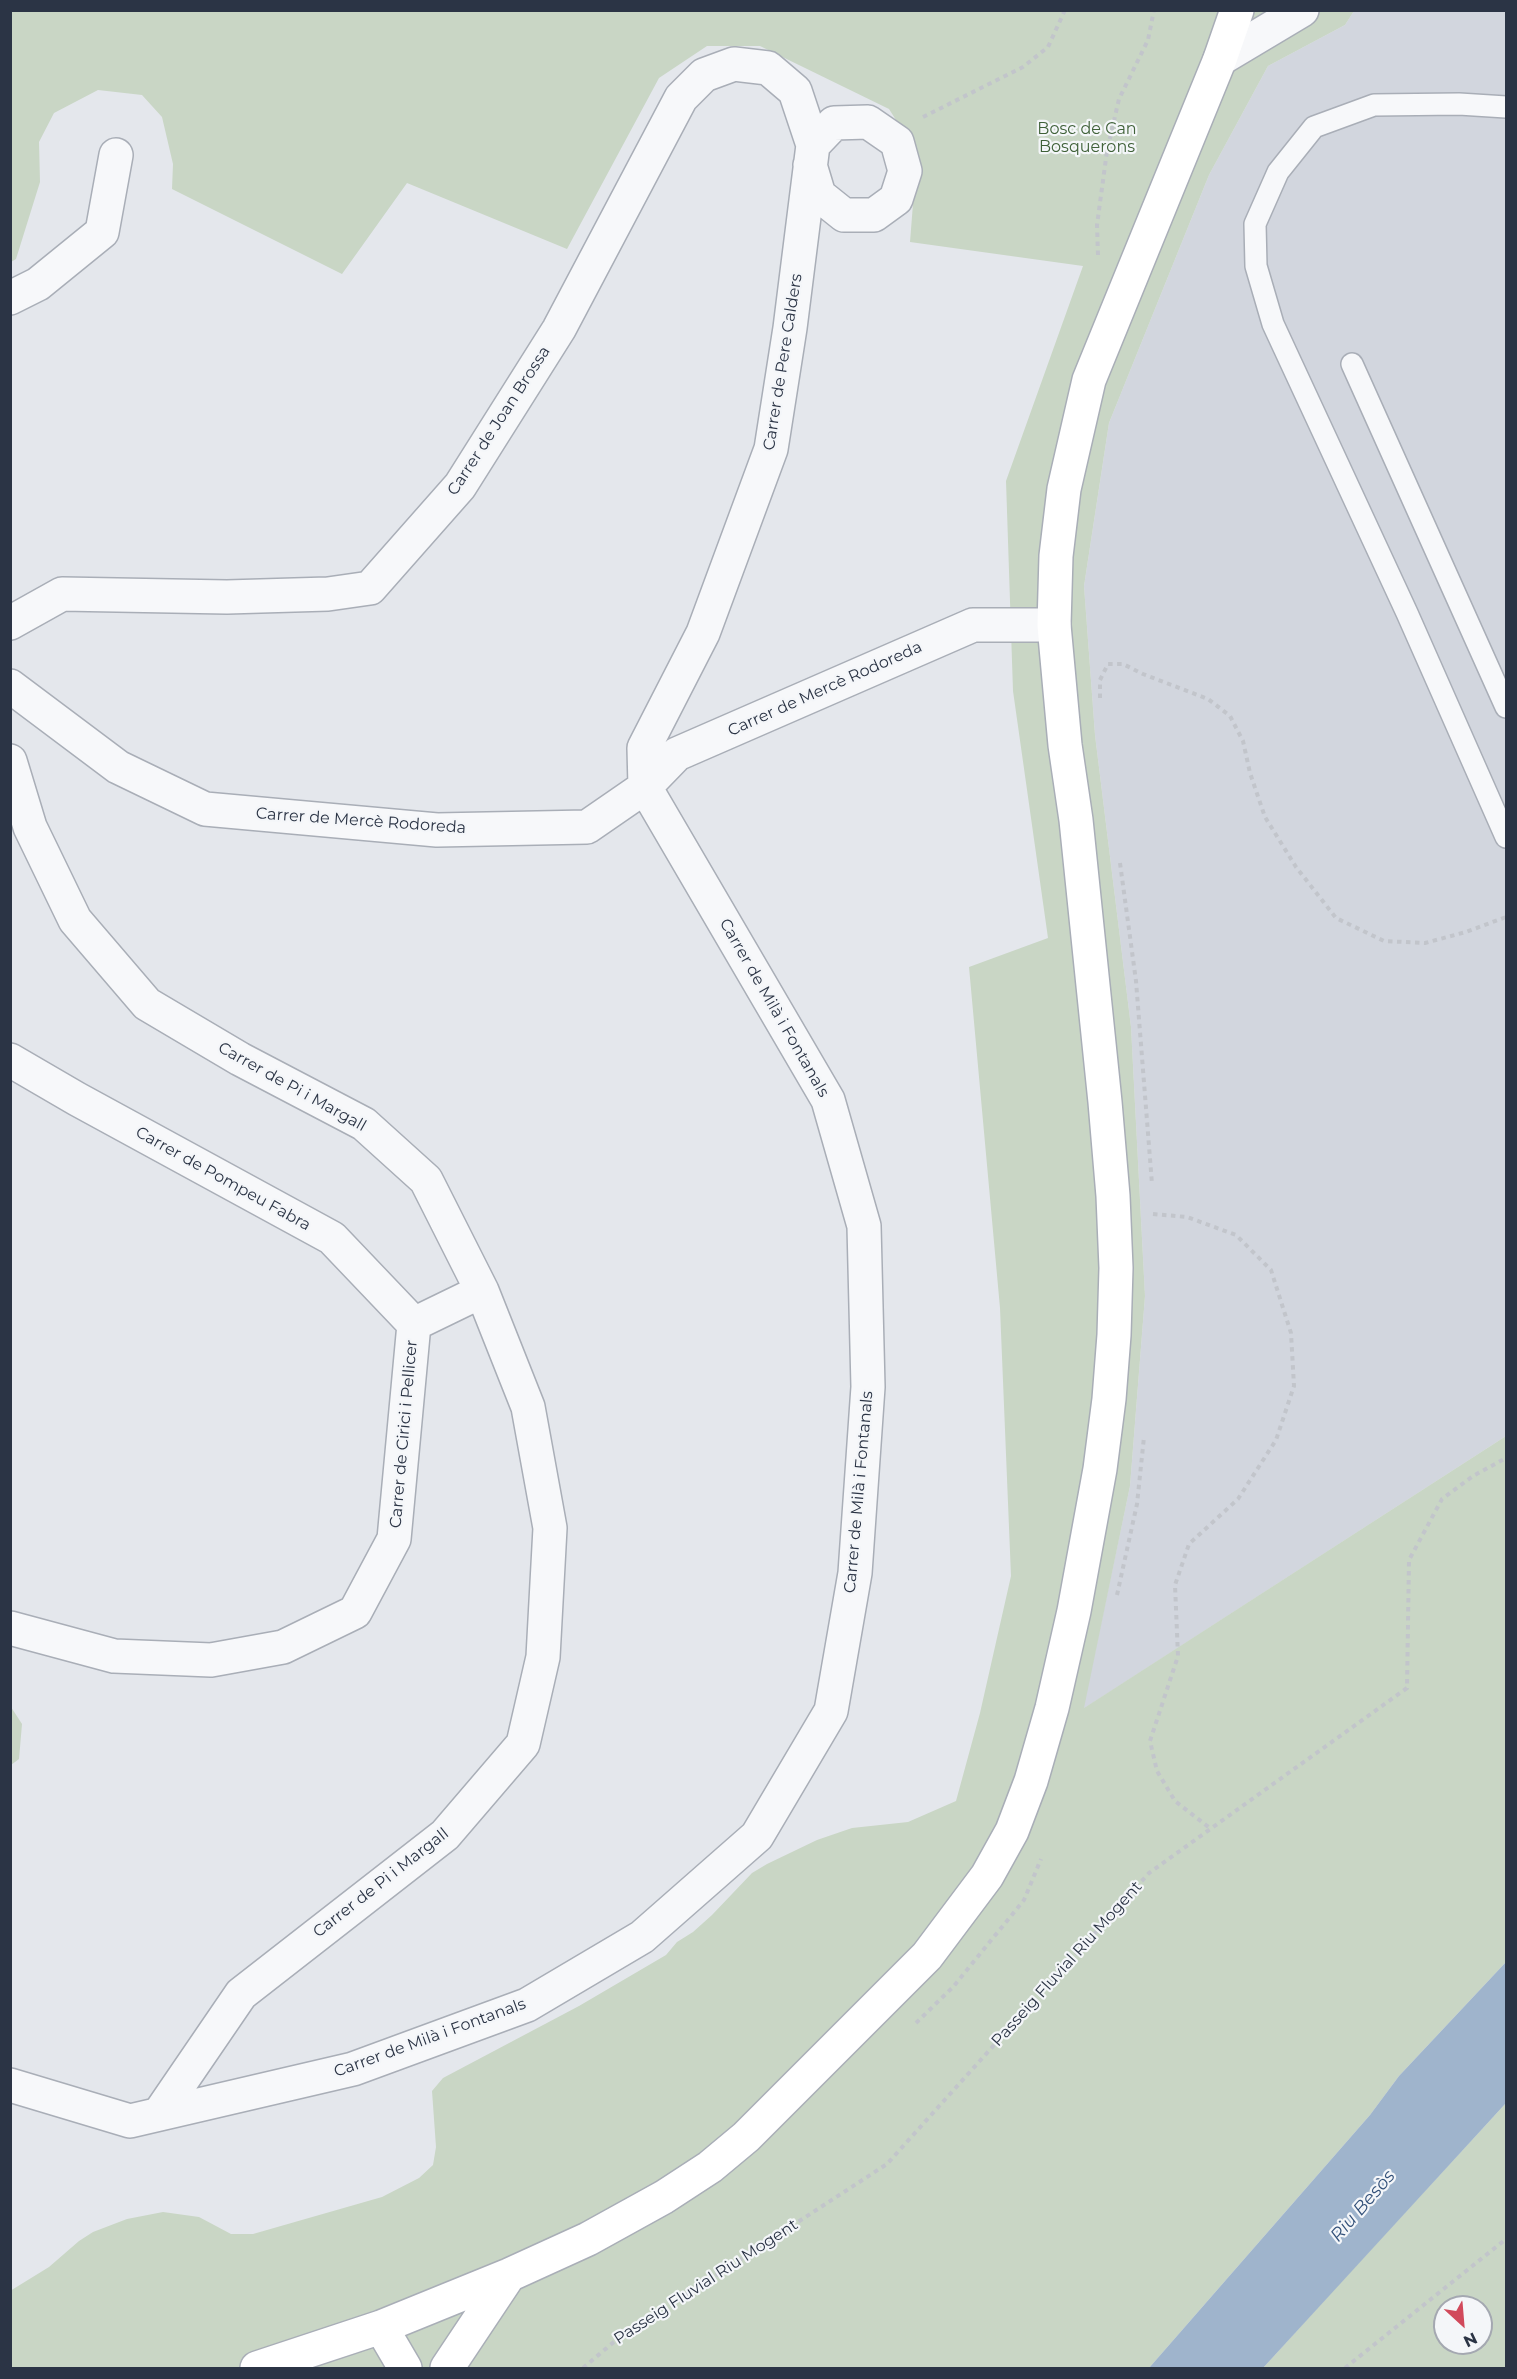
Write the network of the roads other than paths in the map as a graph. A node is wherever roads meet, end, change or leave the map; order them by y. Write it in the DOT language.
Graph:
graph roads {
  1 [pos="1237,10"];
  2 [pos="1302,10"];
  3 [pos="1220,59"];
  4 [pos="734,64"];
  5 [pos="1506,107"];
  6 [pos="116,155"];
  7 [pos="812,155"];
  8 [pos="10,298"];
  9 [pos="1352,364"];
  10 [pos="10,622"];
  11 [pos="1054,625"];
  12 [pos="10,686"];
  13 [pos="1506,707"];
  14 [pos="10,761"];
  15 [pos="645,787"];
  16 [pos="1506,837"];
  17 [pos="10,1060"];
  18 [pos="482,1291"];
  19 [pos="414,1324"];
  20 [pos="10,1628"];
  21 [pos="10,2085"];
  22 [pos="159,2114"];
  23 [pos="509,2275"];
  24 [pos="381,2327"];
  25 [pos="257,2368"];
  26 [pos="405,2368"];
  27 [pos="447,2368"];
  1 -- 3 [label="street"];
  2 -- 3 [label="street"];
  3 -- 11 [label="street"];
  4 -- 7 [label="street, Carrer de Pere Calders"];
  4 -- 10 [label="street, Carrer de Joan Brossa"];
  5 -- 16 [label="lane"];
  6 -- 8 [label="street"];
  7 -- 7 [label="street"];
  7 -- 15 [label="street, Carrer de Pere Calders"];
  9 -- 13 [label="lane"];
  11 -- 15 [label="street, Carrer de Mercè Rodoreda"];
  11 -- 23 [label="street"];
  12 -- 15 [label="street, Carrer de Mercè Rodoreda"];
  14 -- 18 [label="street, Carrer de Pi i Margall"];
  15 -- 22 [label="street, Carrer de Milà i Fontanals"];
  17 -- 19 [label="street, Carrer de Pompeu Fabra"];
  18 -- 19 [label="street, Carrer de Cirici i Pellicer"];
  18 -- 22 [label="street, Carrer de Pi i Margall"];
  19 -- 20 [label="street, Carrer de Cirici i Pellicer"];
  21 -- 22 [label="street, Carrer de Milà i Fontanals"];
  23 -- 24 [label="street"];
  23 -- 27 [label="street"];
  24 -- 25 [label="street"];
  24 -- 26 [label="street"];
}
